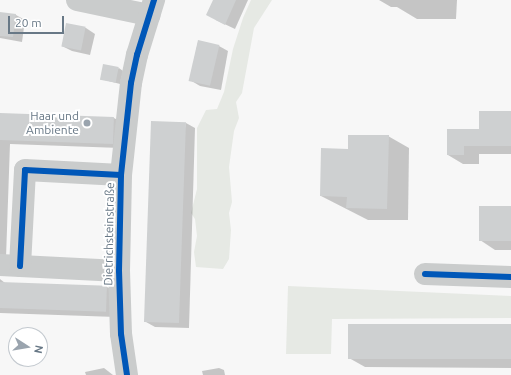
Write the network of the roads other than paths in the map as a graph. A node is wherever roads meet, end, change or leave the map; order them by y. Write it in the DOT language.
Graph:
graph roads {
  1 [pos="77,0"];
  2 [pos="152,8"];
  3 [pos="121,175"];
  4 [pos="10,265"];
  5 [pos="119,271"];
  6 [pos="425,274"];
  7 [pos="511,277"];
  8 [pos="127,375"];
  1 -- 2 [label="street"];
  2 -- 3 [label="street, Dietrichsteinstraße"];
  3 -- 4 [label="street"];
  3 -- 5 [label="street, Dietrichsteinstraße"];
  4 -- 5 [label="street"];
  5 -- 8 [label="street, Dietrichsteinstraße"];
  6 -- 7 [label="street"];
}
